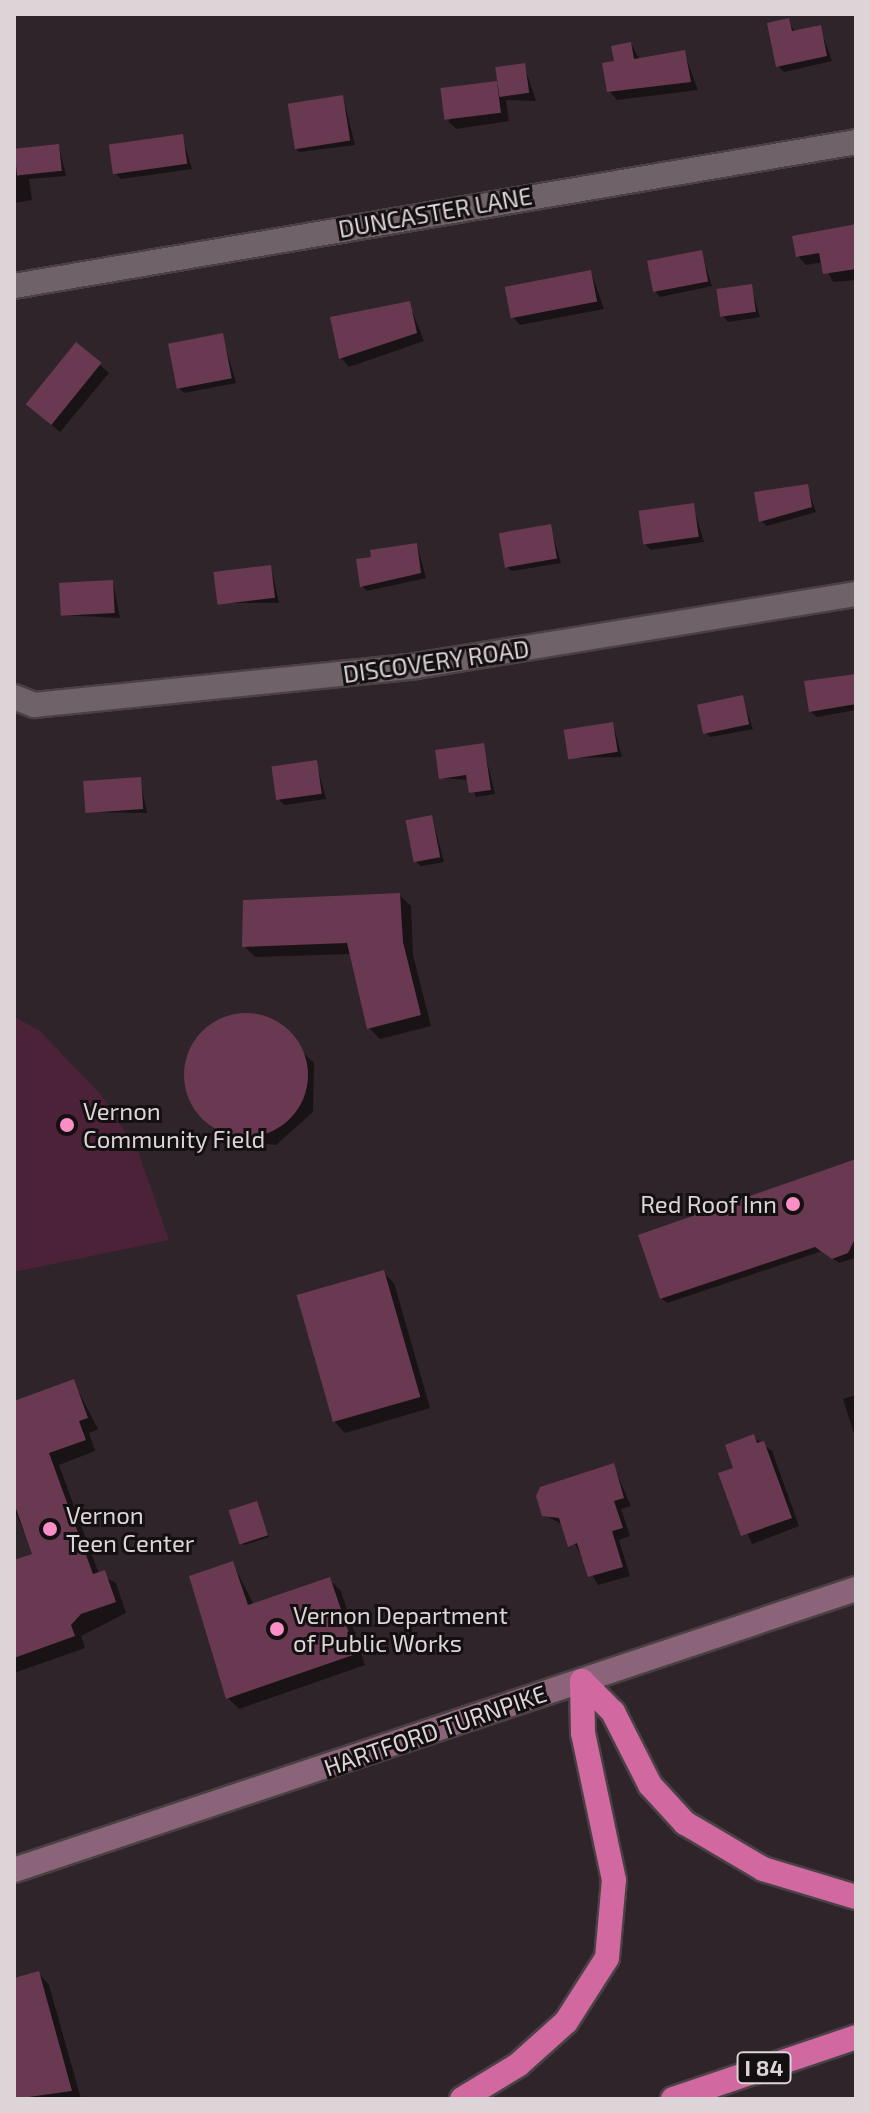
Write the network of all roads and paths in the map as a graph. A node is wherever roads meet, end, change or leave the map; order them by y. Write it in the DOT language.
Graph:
graph roads {
  1 [pos="856,142"];
  2 [pos="14,286"];
  3 [pos="856,594"];
  4 [pos="14,697"];
  5 [pos="856,1589"];
  6 [pos="582,1681"];
  7 [pos="14,1870"];
  8 [pos="856,1897"];
  9 [pos="856,2037"];
  10 [pos="462,2099"];
  11 [pos="673,2099"];
  1 -- 2 [label="street, DUNCASTER LANE"];
  3 -- 4 [label="street, DISCOVERY ROAD"];
  5 -- 6 [label="main road, HARTFORD TURNPIKE"];
  6 -- 7 [label="main road, HARTFORD TURNPIKE"];
  6 -- 8 [label="highway"];
  6 -- 10 [label="highway"];
  9 -- 11 [label="highway, I 84"];
}
